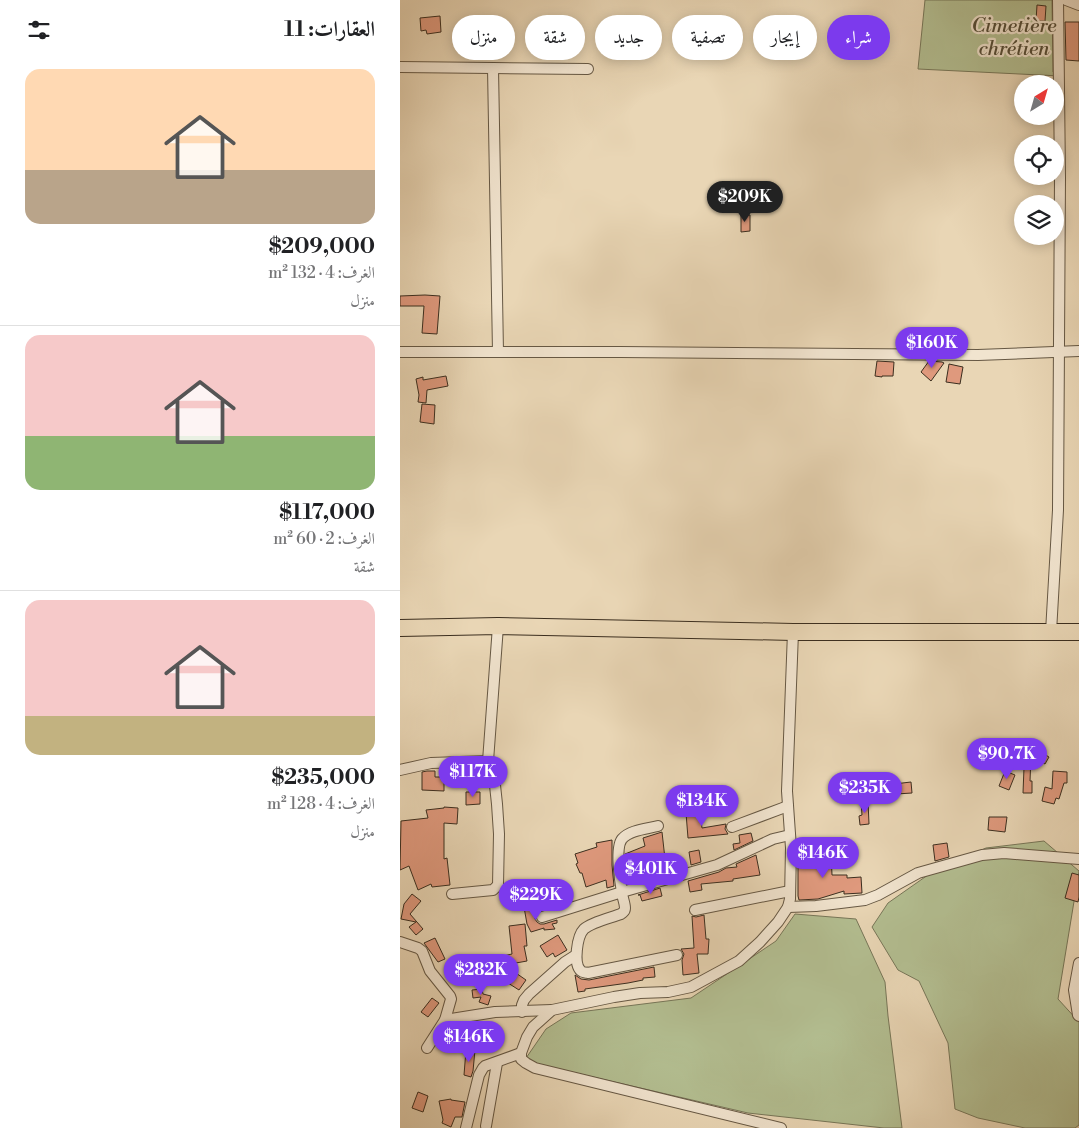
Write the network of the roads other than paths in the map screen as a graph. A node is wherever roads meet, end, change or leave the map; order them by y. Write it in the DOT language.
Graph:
graph roads {
  1 [pos="1058,0"];
  2 [pos="1066,0"];
  3 [pos="1079,5"];
  4 [pos="400,67"];
  5 [pos="493,68"];
  6 [pos="588,69"];
  7 [pos="1058,351"];
  8 [pos="1079,351"];
  9 [pos="400,352"];
  10 [pos="498,352"];
  11 [pos="498,626"];
  12 [pos="400,628"];
  13 [pos="793,632"];
  14 [pos="1051,632"];
  15 [pos="1079,632"];
  16 [pos="488,761"];
  17 [pos="400,770"];
  18 [pos="788,806"];
  19 [pos="658,826"];
  20 [pos="732,827"];
  21 [pos="790,834"];
  22 [pos="1079,859"];
  23 [pos="790,890"];
  24 [pos="622,892"];
  25 [pos="452,894"];
  26 [pos="788,907"];
  27 [pos="695,910"];
  28 [pos="542,917"];
  29 [pos="400,942"];
  30 [pos="576,955"];
  31 [pos="677,955"];
  32 [pos="1079,963"];
  33 [pos="552,1010"];
  34 [pos="522,1012"];
  35 [pos="1079,1016"];
  36 [pos="445,1020"];
  37 [pos="426,1048"];
  38 [pos="521,1053"];
  39 [pos="496,1062"];
  40 [pos="486,1126"];
  41 [pos="466,1128"];
  42 [pos="781,1128"];
  1 -- 7 [label="street"];
  2 -- 3 [label="street"];
  4 -- 5 [label="street"];
  5 -- 6 [label="street"];
  5 -- 10 [label="street"];
  7 -- 8 [label="street"];
  7 -- 10 [label="street"];
  7 -- 14 [label="street"];
  9 -- 10 [label="street"];
  11 -- 12 [label="main road"];
  11 -- 13 [label="main road"];
  11 -- 16 [label="street"];
  13 -- 14 [label="main road"];
  13 -- 18 [label="street"];
  14 -- 15 [label="main road"];
  16 -- 17 [label="street"];
  16 -- 25 [label="street"];
  18 -- 20 [label="street"];
  18 -- 21 [label="street"];
  19 -- 24 [label="street"];
  21 -- 23 [label="street"];
  21 -- 24 [label="street"];
  22 -- 26 [label="street"];
  23 -- 26 [label="street"];
  23 -- 27 [label="street"];
  24 -- 28 [label="street"];
  24 -- 30 [label="street"];
  26 -- 33 [label="street"];
  29 -- 36 [label="street"];
  30 -- 31 [label="street"];
  30 -- 34 [label="street"];
  32 -- 35 [label="street"];
  33 -- 34 [label="street"];
  33 -- 38 [label="street"];
  34 -- 36 [label="street"];
  36 -- 37 [label="street"];
  38 -- 39 [label="street"];
  38 -- 42 [label="street"];
  39 -- 40 [label="street"];
  39 -- 41 [label="street"];
}
